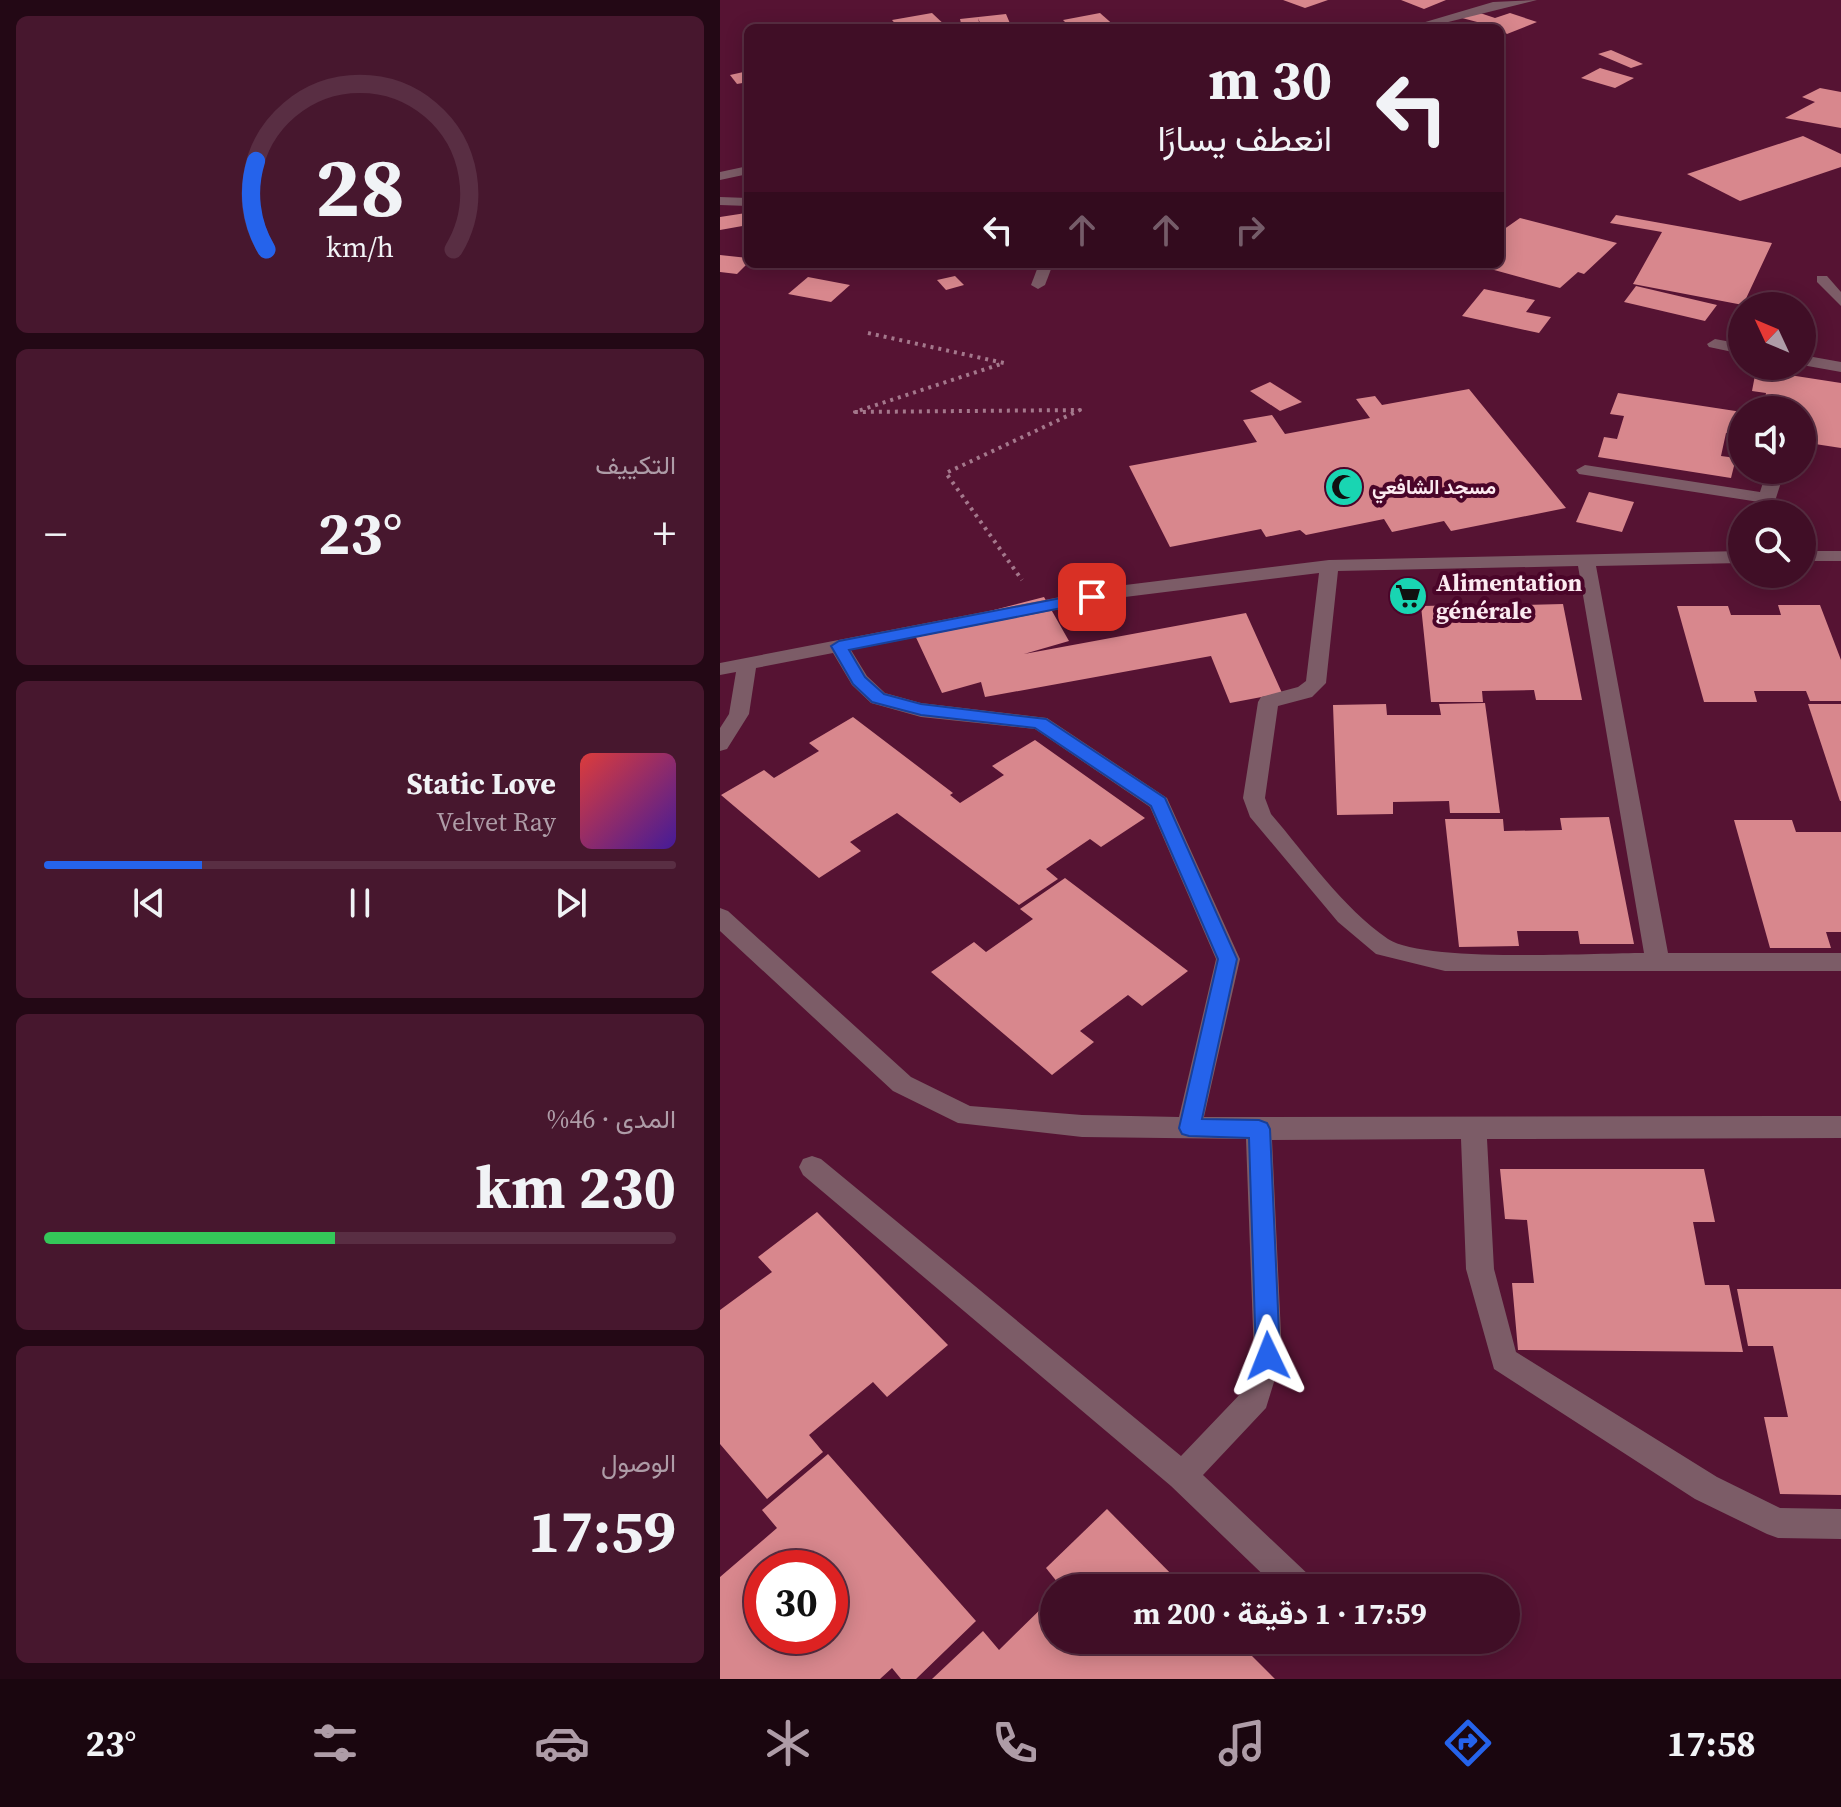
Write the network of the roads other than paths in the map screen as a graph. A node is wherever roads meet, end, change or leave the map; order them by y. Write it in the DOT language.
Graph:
graph roads {
  1 [pos="1531,0"];
  2 [pos="1425,24"];
  3 [pos="744,171"];
  4 [pos="720,176"];
  5 [pos="720,201"];
  6 [pos="744,202"];
  7 [pos="1044,268"];
  8 [pos="1822,279"];
  9 [pos="1038,285"];
  10 [pos="1841,301"];
  11 [pos="1715,344"];
  12 [pos="1728,346"];
  13 [pos="1816,363"];
  14 [pos="1841,367"];
  15 [pos="1585,470"];
  16 [pos="1738,500"];
  17 [pos="1816,556"];
  18 [pos="1841,556"];
  19 [pos="1728,557"];
  20 [pos="1586,561"];
  21 [pos="1329,566"];
  22 [pos="839,646"];
  23 [pos="747,664"];
  24 [pos="720,669"];
  25 [pos="720,744"];
  26 [pos="720,917"];
  27 [pos="1657,960"];
  28 [pos="1841,962"];
  29 [pos="1841,1127"];
  30 [pos="1189,1128"];
  31 [pos="1259,1129"];
  32 [pos="1474,1130"];
  33 [pos="812,1167"];
  34 [pos="1182,1476"];
  35 [pos="1841,1524"];
  36 [pos="1285,1574"];
  1 -- 2 [label="street"];
  3 -- 4 [label="street"];
  5 -- 6 [label="street"];
  7 -- 9 [label="street"];
  8 -- 10 [label="street"];
  11 -- 12 [label="street"];
  13 -- 14 [label="street"];
  15 -- 16 [label="street"];
  17 -- 18 [label="street"];
  19 -- 20 [label="street"];
  20 -- 21 [label="street"];
  20 -- 27 [label="street"];
  21 -- 22 [label="street"];
  21 -- 27 [label="street"];
  22 -- 23 [label="street"];
  22 -- 30 [label="street"];
  23 -- 24 [label="street"];
  23 -- 25 [label="street"];
  26 -- 30 [label="street"];
  27 -- 28 [label="street"];
  29 -- 32 [label="street"];
  30 -- 31 [label="street"];
  31 -- 32 [label="street"];
  31 -- 34 [label="street"];
  32 -- 35 [label="street"];
  33 -- 34 [label="street"];
  34 -- 36 [label="street"];
}
